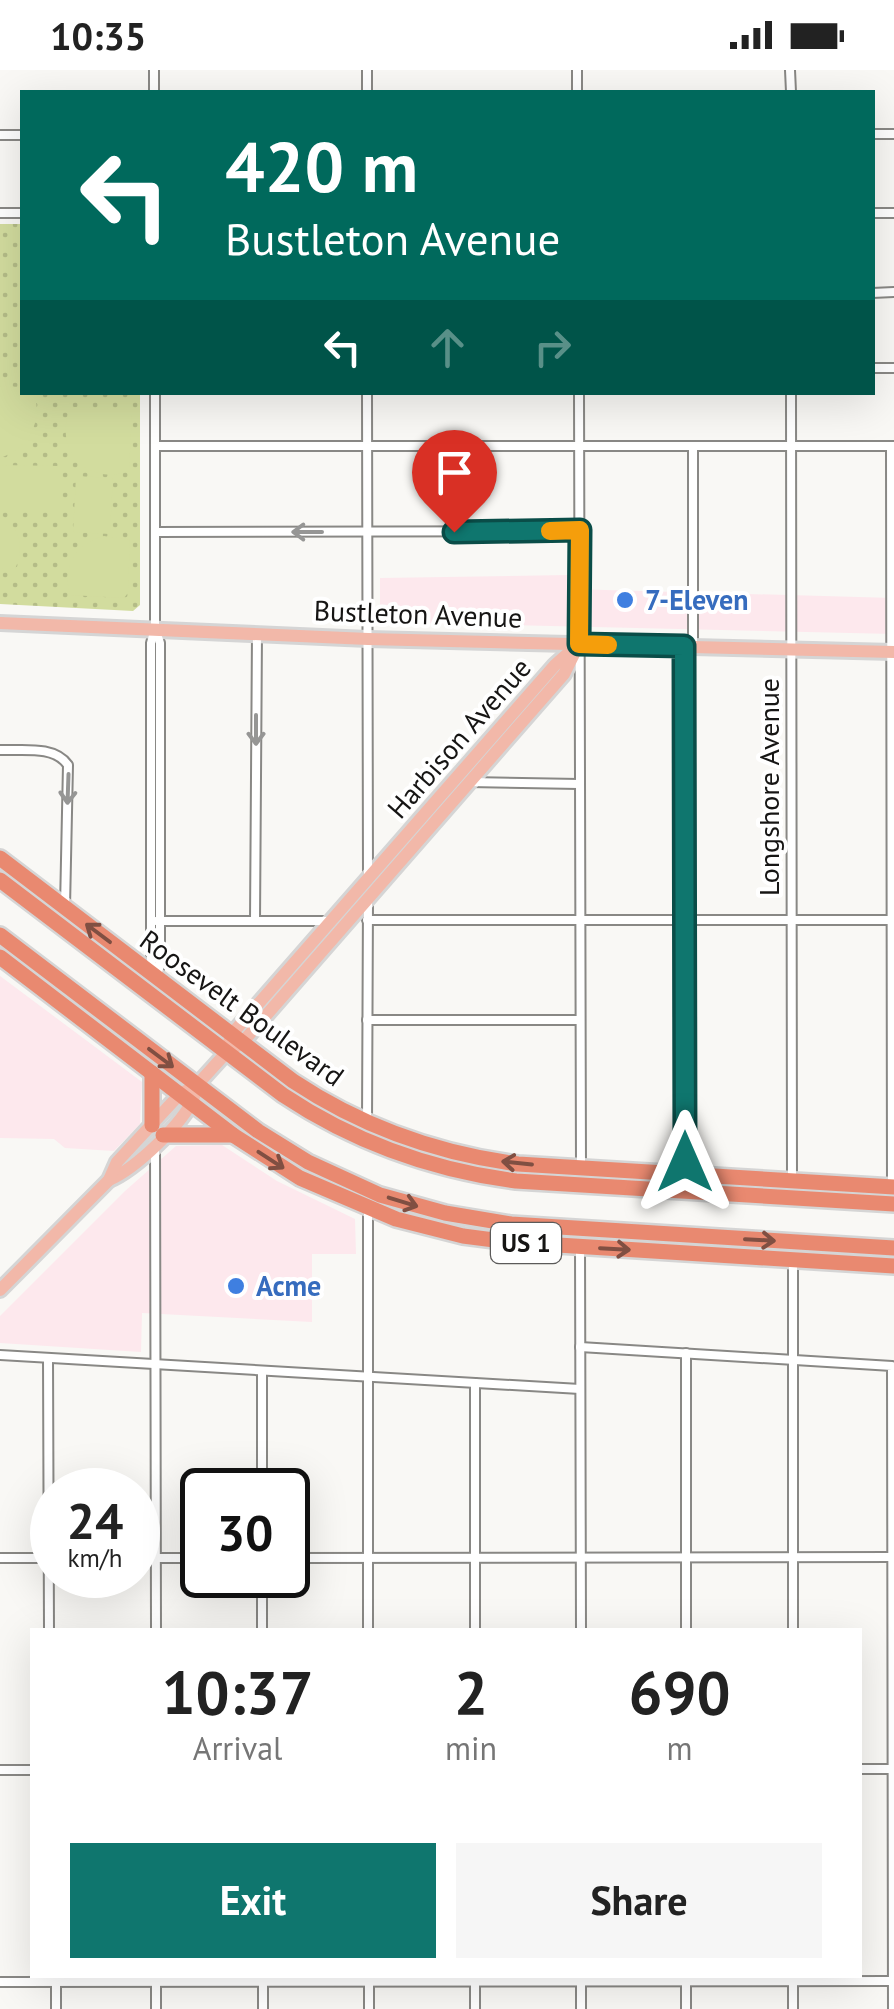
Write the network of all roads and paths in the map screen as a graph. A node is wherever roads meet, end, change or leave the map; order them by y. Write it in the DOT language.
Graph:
graph roads {
  1 [pos="155,395"];
  2 [pos="368,395"];
  3 [pos="580,395"];
  4 [pos="791,395"];
  5 [pos="156,446"];
  6 [pos="367,446"];
  7 [pos="579,446"];
  8 [pos="692,446"];
  9 [pos="791,446"];
  10 [pos="893,446"];
  11 [pos="580,530"];
  12 [pos="155,532"];
  13 [pos="366,532"];
  14 [pos="0,623"];
  15 [pos="156,628"];
  16 [pos="257,632"];
  17 [pos="368,640"];
  18 [pos="579,644"];
  19 [pos="688,647"];
  20 [pos="791,650"];
  21 [pos="893,652"];
  22 [pos="0,750"];
  23 [pos="462,782"];
  24 [pos="578,784"];
  25 [pos="0,858"];
  26 [pos="0,880"];
  27 [pos="368,880"];
  28 [pos="368,900"];
  29 [pos="65,908"];
  30 [pos="367,920"];
  31 [pos="893,920"];
  32 [pos="156,921"];
  33 [pos="255,921"];
  34 [pos="332,921"];
  35 [pos="579,921"];
  36 [pos="792,921"];
  37 [pos="685,922"];
  38 [pos="0,935"];
  39 [pos="0,957"];
  40 [pos="41,966"];
  41 [pos="156,977"];
  42 [pos="367,1020"];
  43 [pos="580,1020"];
  44 [pos="91,1026"];
  45 [pos="237,1039"];
  46 [pos="226,1052"];
  47 [pos="152,1073"];
  48 [pos="197,1086"];
  49 [pos="186,1099"];
  50 [pos="368,1124"];
  51 [pos="157,1134"];
  52 [pos="233,1135"];
  53 [pos="581,1168"];
  54 [pos="685,1174"];
  55 [pos="792,1181"];
  56 [pos="893,1187"];
  57 [pos="894,1204"];
  58 [pos="368,1209"];
  59 [pos="580,1247"];
  60 [pos="894,1248"];
  61 [pos="792,1260"];
  62 [pos="894,1266"];
  63 [pos="0,1290"];
  64 [pos="580,1348"];
  65 [pos="686,1353"];
  66 [pos="0,1355"];
  67 [pos="48,1358"];
  68 [pos="793,1359"];
  69 [pos="156,1364"];
  70 [pos="892,1366"];
  71 [pos="262,1371"];
  72 [pos="368,1377"];
  73 [pos="475,1384"];
  74 [pos="580,1390"];
  75 [pos="49,1468"];
  76 [pos="156,1468"];
  77 [pos="262,1468"];
  78 [pos="475,1557"];
  79 [pos="580,1557"];
  80 [pos="686,1557"];
  81 [pos="793,1557"];
  82 [pos="893,1557"];
  83 [pos="0,1558"];
  84 [pos="30,1558"];
  85 [pos="310,1558"];
  86 [pos="368,1558"];
  87 [pos="49,1598"];
  88 [pos="156,1598"];
  89 [pos="262,1598"];
  90 [pos="48,1628"];
  91 [pos="156,1628"];
  92 [pos="262,1628"];
  93 [pos="368,1628"];
  94 [pos="475,1628"];
  95 [pos="581,1628"];
  96 [pos="686,1628"];
  97 [pos="793,1628"];
  98 [pos="862,1769"];
  99 [pos="893,1769"];
  100 [pos="0,1770"];
  101 [pos="30,1770"];
  102 [pos="263,1978"];
  103 [pos="369,1978"];
  104 [pos="475,1978"];
  105 [pos="581,1978"];
  106 [pos="686,1978"];
  107 [pos="793,1978"];
  108 [pos="56,1979"];
  109 [pos="156,1979"];
  110 [pos="893,1981"];
  111 [pos="0,1982"];
  112 [pos="56,2009"];
  113 [pos="156,2009"];
  114 [pos="263,2009"];
  115 [pos="369,2009"];
  116 [pos="475,2009"];
  117 [pos="581,2009"];
  118 [pos="686,2009"];
  119 [pos="793,2009"];
  120 [pos="892,2009"];
  1 -- 5 [label="street"];
  2 -- 6 [label="street"];
  3 -- 7 [label="street"];
  4 -- 9 [label="street, Longshore Avenue"];
  5 -- 6 [label="street"];
  5 -- 12 [label="street"];
  6 -- 7 [label="street"];
  6 -- 13 [label="street"];
  7 -- 8 [label="street"];
  7 -- 11 [label="street"];
  8 -- 9 [label="street"];
  8 -- 19 [label="street"];
  9 -- 10 [label="street"];
  9 -- 20 [label="street, Longshore Avenue"];
  10 -- 21 [label="street"];
  11 -- 13 [label="street"];
  11 -- 18 [label="street"];
  13 -- 12 [label="street, one-way"];
  12 -- 15 [label="street"];
  13 -- 17 [label="street"];
  14 -- 15 [label="main road, Bustleton Avenue"];
  15 -- 16 [label="main road, Bustleton Avenue"];
  15 -- 32 [label="street"];
  16 -- 17 [label="main road, Bustleton Avenue"];
  16 -- 33 [label="street, one-way"];
  17 -- 18 [label="main road, Bustleton Avenue"];
  17 -- 27 [label="street"];
  18 -- 19 [label="main road, Bustleton Avenue"];
  18 -- 23 [label="main road, Harbison Avenue"];
  18 -- 24 [label="street"];
  19 -- 20 [label="main road, Bustleton Avenue"];
  19 -- 37 [label="street"];
  20 -- 21 [label="main road, Bustleton Avenue"];
  20 -- 36 [label="street, Longshore Avenue"];
  21 -- 31 [label="street"];
  22 -- 29 [label="street, one-way"];
  23 -- 24 [label="street"];
  23 -- 27 [label="main road, Harbison Avenue"];
  23 -- 28 [label="main road, Harbison Avenue"];
  24 -- 35 [label="street"];
  25 -- 29 [label="highway, Roosevelt Boulevard"];
  26 -- 46 [label="highway, Roosevelt Boulevard / US 1"];
  27 -- 28 [label="street"];
  27 -- 34 [label="main road, Harbison Avenue"];
  28 -- 30 [label="street"];
  28 -- 45 [label="main road, Harbison Avenue"];
  41 -- 29 [label="highway, Roosevelt Boulevard, one-way"];
  30 -- 35 [label="street"];
  30 -- 42 [label="street"];
  31 -- 36 [label="street"];
  31 -- 56 [label="street"];
  32 -- 33 [label="street"];
  32 -- 41 [label="street"];
  33 -- 34 [label="street"];
  34 -- 45 [label="main road, Harbison Avenue"];
  35 -- 37 [label="street"];
  35 -- 43 [label="street"];
  36 -- 37 [label="street"];
  36 -- 55 [label="street, Longshore Avenue"];
  37 -- 54 [label="street"];
  38 -- 40 [label="highway, US 1"];
  39 -- 44 [label="highway, US 1"];
  40 -- 44 [label="highway"];
  40 -- 48 [label="highway, US 1, one-way"];
  41 -- 45 [label="highway, Roosevelt Boulevard"];
  42 -- 43 [label="street"];
  42 -- 50 [label="street"];
  43 -- 53 [label="street"];
  44 -- 47 [label="highway, US 1"];
  45 -- 46 [label="main road, Harbison Avenue"];
  45 -- 50 [label="highway, Roosevelt Boulevard"];
  46 -- 48 [label="main road, Harbison Avenue"];
  46 -- 57 [label="highway, Roosevelt Boulevard / US 1"];
  47 -- 49 [label="highway, US 1"];
  47 -- 51 [label="highway"];
  48 -- 49 [label="main road, Harbison Avenue"];
  48 -- 60 [label="highway, US 1, one-way"];
  49 -- 51 [label="main road, Harbison Avenue"];
  49 -- 52 [label="highway, US 1"];
  53 -- 50 [label="highway, Roosevelt Boulevard, one-way"];
  51 -- 52 [label="highway"];
  51 -- 63 [label="main road, Harbison Avenue"];
  51 -- 69 [label="street"];
  52 -- 58 [label="highway, US 1, one-way"];
  53 -- 54 [label="highway, Roosevelt Boulevard"];
  54 -- 55 [label="highway, Roosevelt Boulevard"];
  55 -- 56 [label="highway, Roosevelt Boulevard"];
  58 -- 59 [label="highway, US 1"];
  58 -- 72 [label="street"];
  59 -- 61 [label="highway, US 1, one-way"];
  59 -- 64 [label="street"];
  61 -- 62 [label="highway, US 1"];
  61 -- 68 [label="street"];
  64 -- 65 [label="street"];
  64 -- 74 [label="street"];
  65 -- 68 [label="street"];
  65 -- 80 [label="street"];
  66 -- 67 [label="street"];
  67 -- 69 [label="street"];
  67 -- 75 [label="street"];
  68 -- 70 [label="street"];
  68 -- 81 [label="street"];
  69 -- 71 [label="street"];
  69 -- 76 [label="street"];
  70 -- 82 [label="street"];
  71 -- 72 [label="street"];
  71 -- 77 [label="street"];
  72 -- 73 [label="street"];
  72 -- 86 [label="street"];
  73 -- 74 [label="street"];
  73 -- 78 [label="street"];
  74 -- 79 [label="street"];
  78 -- 79 [label="street"];
  78 -- 86 [label="street"];
  78 -- 94 [label="street"];
  79 -- 80 [label="street"];
  79 -- 95 [label="street"];
  80 -- 81 [label="street"];
  80 -- 96 [label="street"];
  81 -- 82 [label="street"];
  81 -- 97 [label="street"];
  82 -- 99 [label="street"];
  83 -- 84 [label="street"];
  85 -- 86 [label="street"];
  86 -- 93 [label="street"];
  87 -- 90 [label="street"];
  88 -- 91 [label="street"];
  89 -- 92 [label="street"];
  98 -- 99 [label="street"];
  99 -- 110 [label="street"];
  100 -- 101 [label="street"];
  102 -- 103 [label="street"];
  102 -- 109 [label="street"];
  102 -- 114 [label="street"];
  103 -- 104 [label="street"];
  103 -- 115 [label="street"];
  104 -- 105 [label="street"];
  104 -- 116 [label="street"];
  105 -- 106 [label="street"];
  105 -- 117 [label="street"];
  106 -- 107 [label="street"];
  106 -- 118 [label="street"];
  107 -- 110 [label="street"];
  107 -- 119 [label="street"];
  108 -- 109 [label="street"];
  108 -- 111 [label="street"];
  108 -- 112 [label="street"];
  109 -- 113 [label="street"];
  110 -- 120 [label="street"];
}
